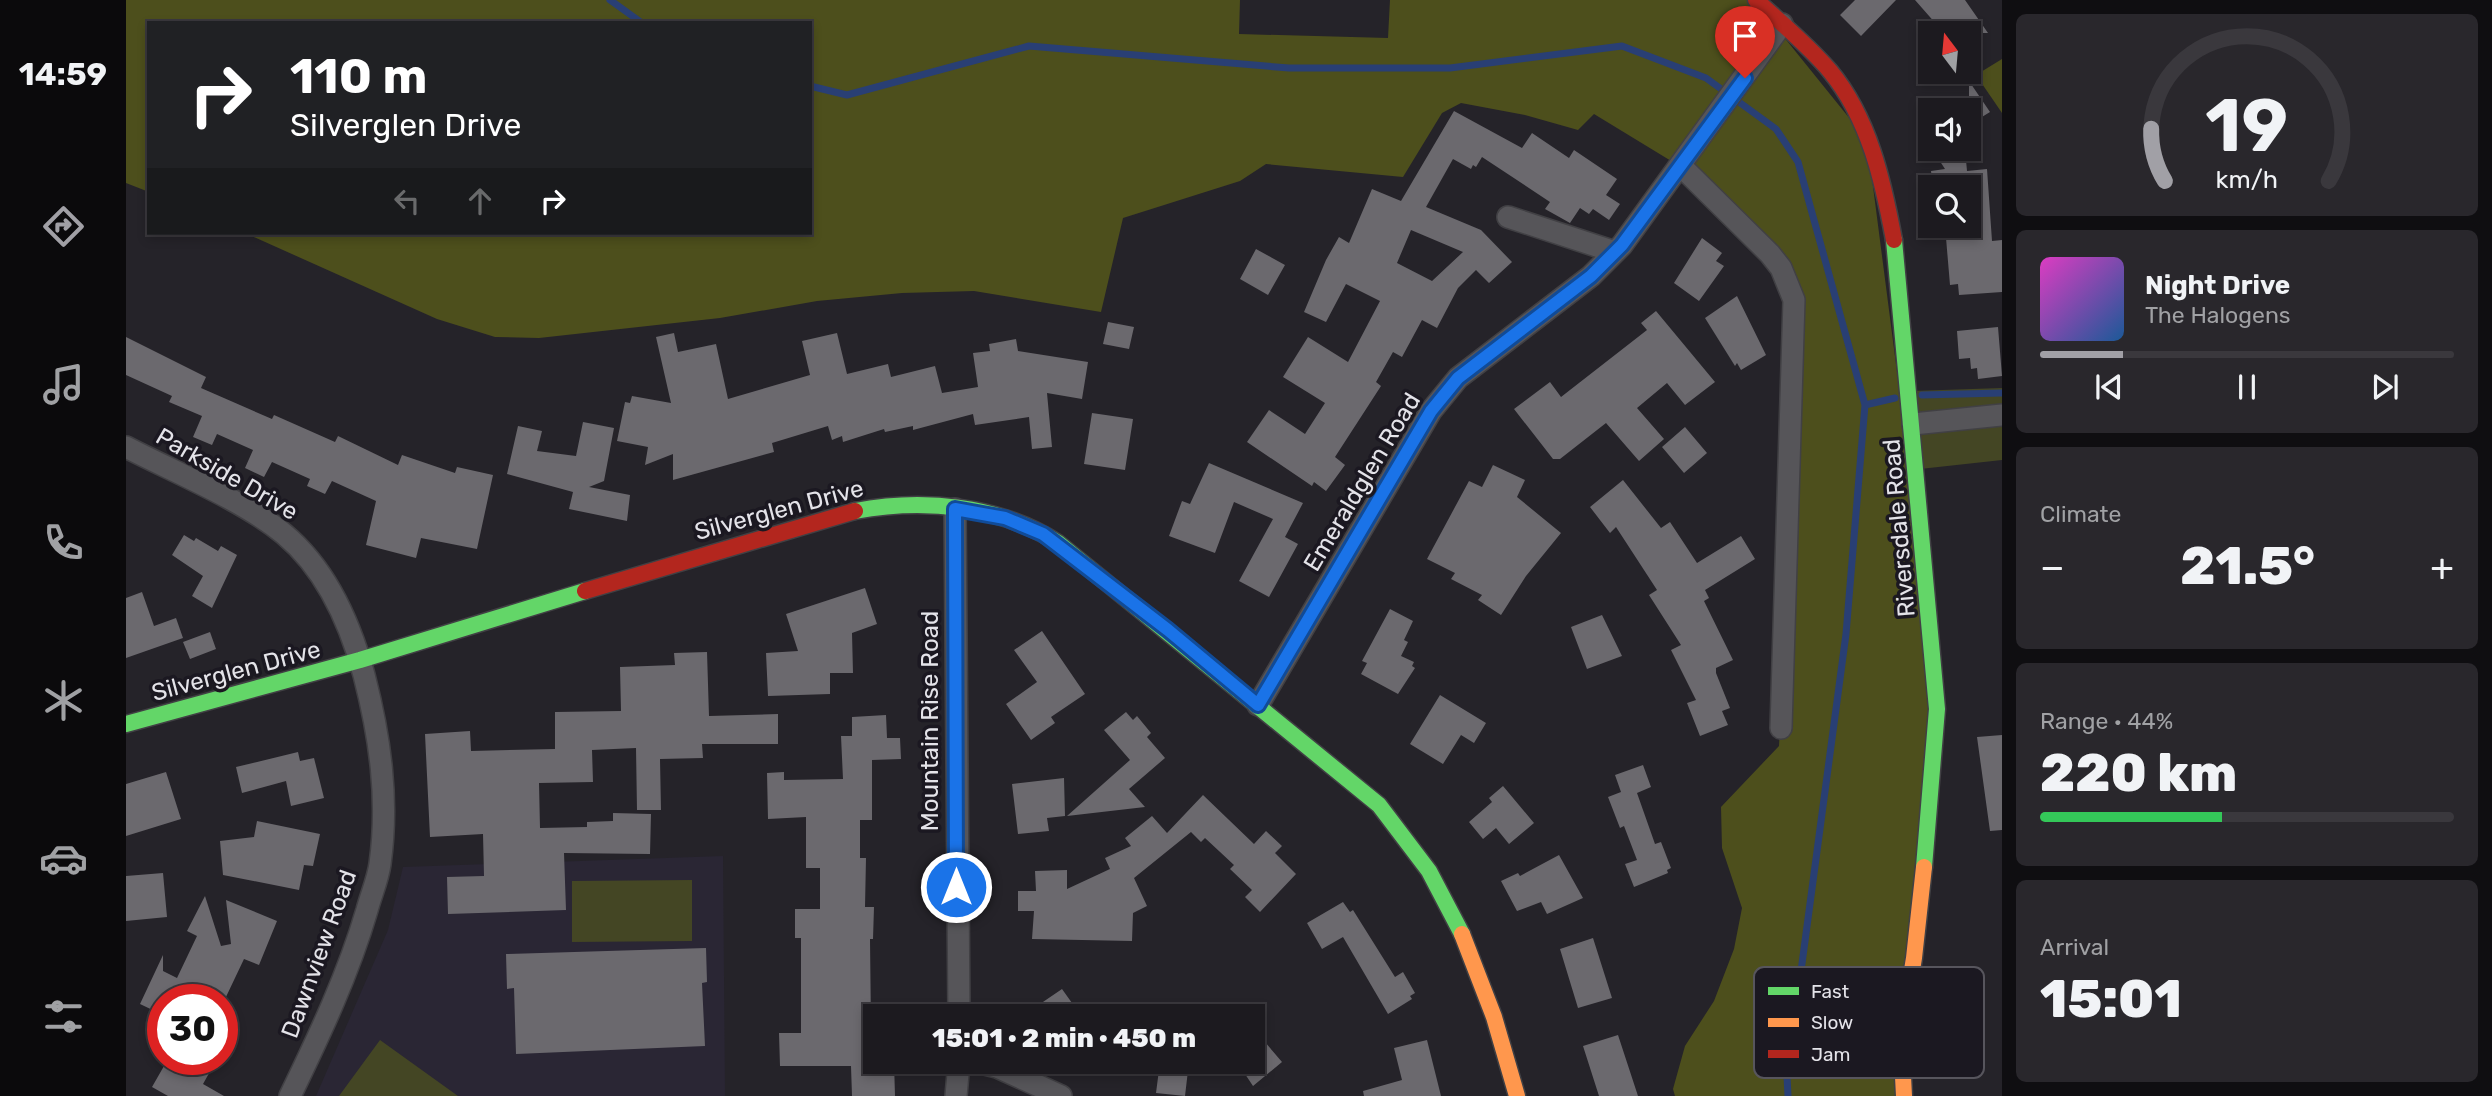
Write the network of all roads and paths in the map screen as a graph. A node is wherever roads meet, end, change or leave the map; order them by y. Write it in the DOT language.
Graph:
graph roads {
  1 [pos="1756,0"];
  2 [pos="1782,24"];
  3 [pos="1681,166"];
  4 [pos="1508,218"];
  5 [pos="1615,252"];
  6 [pos="2002,415"];
  7 [pos="1913,424"];
  8 [pos="126,447"];
  9 [pos="955,509"];
  10 [pos="360,660"];
  11 [pos="1258,705"];
  12 [pos="126,724"];
  13 [pos="1781,729"];
  14 [pos="1911,967"];
  15 [pos="959,1004"];
  16 [pos="958,1074"];
  17 [pos="1013,1074"];
  18 [pos="1903,1078"];
  19 [pos="290,1096"];
  20 [pos="956,1096"];
  21 [pos="1061,1096"];
  22 [pos="1517,1096"];
  23 [pos="1904,1096"];
  1 -- 2 [label="street, Riversdale Road"];
  2 -- 3 [label="street, Emeraldglen Road"];
  2 -- 7 [label="street, Riversdale Road"];
  3 -- 5 [label="street, Emeraldglen Road"];
  3 -- 13 [label="street"];
  4 -- 5 [label="street"];
  5 -- 11 [label="street, Emeraldglen Road"];
  6 -- 7 [label="street"];
  7 -- 14 [label="street, Riversdale Road"];
  8 -- 10 [label="street, Parkside Drive"];
  9 -- 10 [label="street, Silverglen Drive"];
  9 -- 11 [label="street, Silverglen Drive"];
  9 -- 15 [label="street, Mountain Rise Road"];
  10 -- 12 [label="street, Silverglen Drive"];
  10 -- 19 [label="street, Dawnview Road"];
  11 -- 22 [label="street, Silverglen Drive"];
  16 -- 20 [label="street"];
  17 -- 21 [label="street"];
  18 -- 23 [label="street, Riversdale Road"];
}
